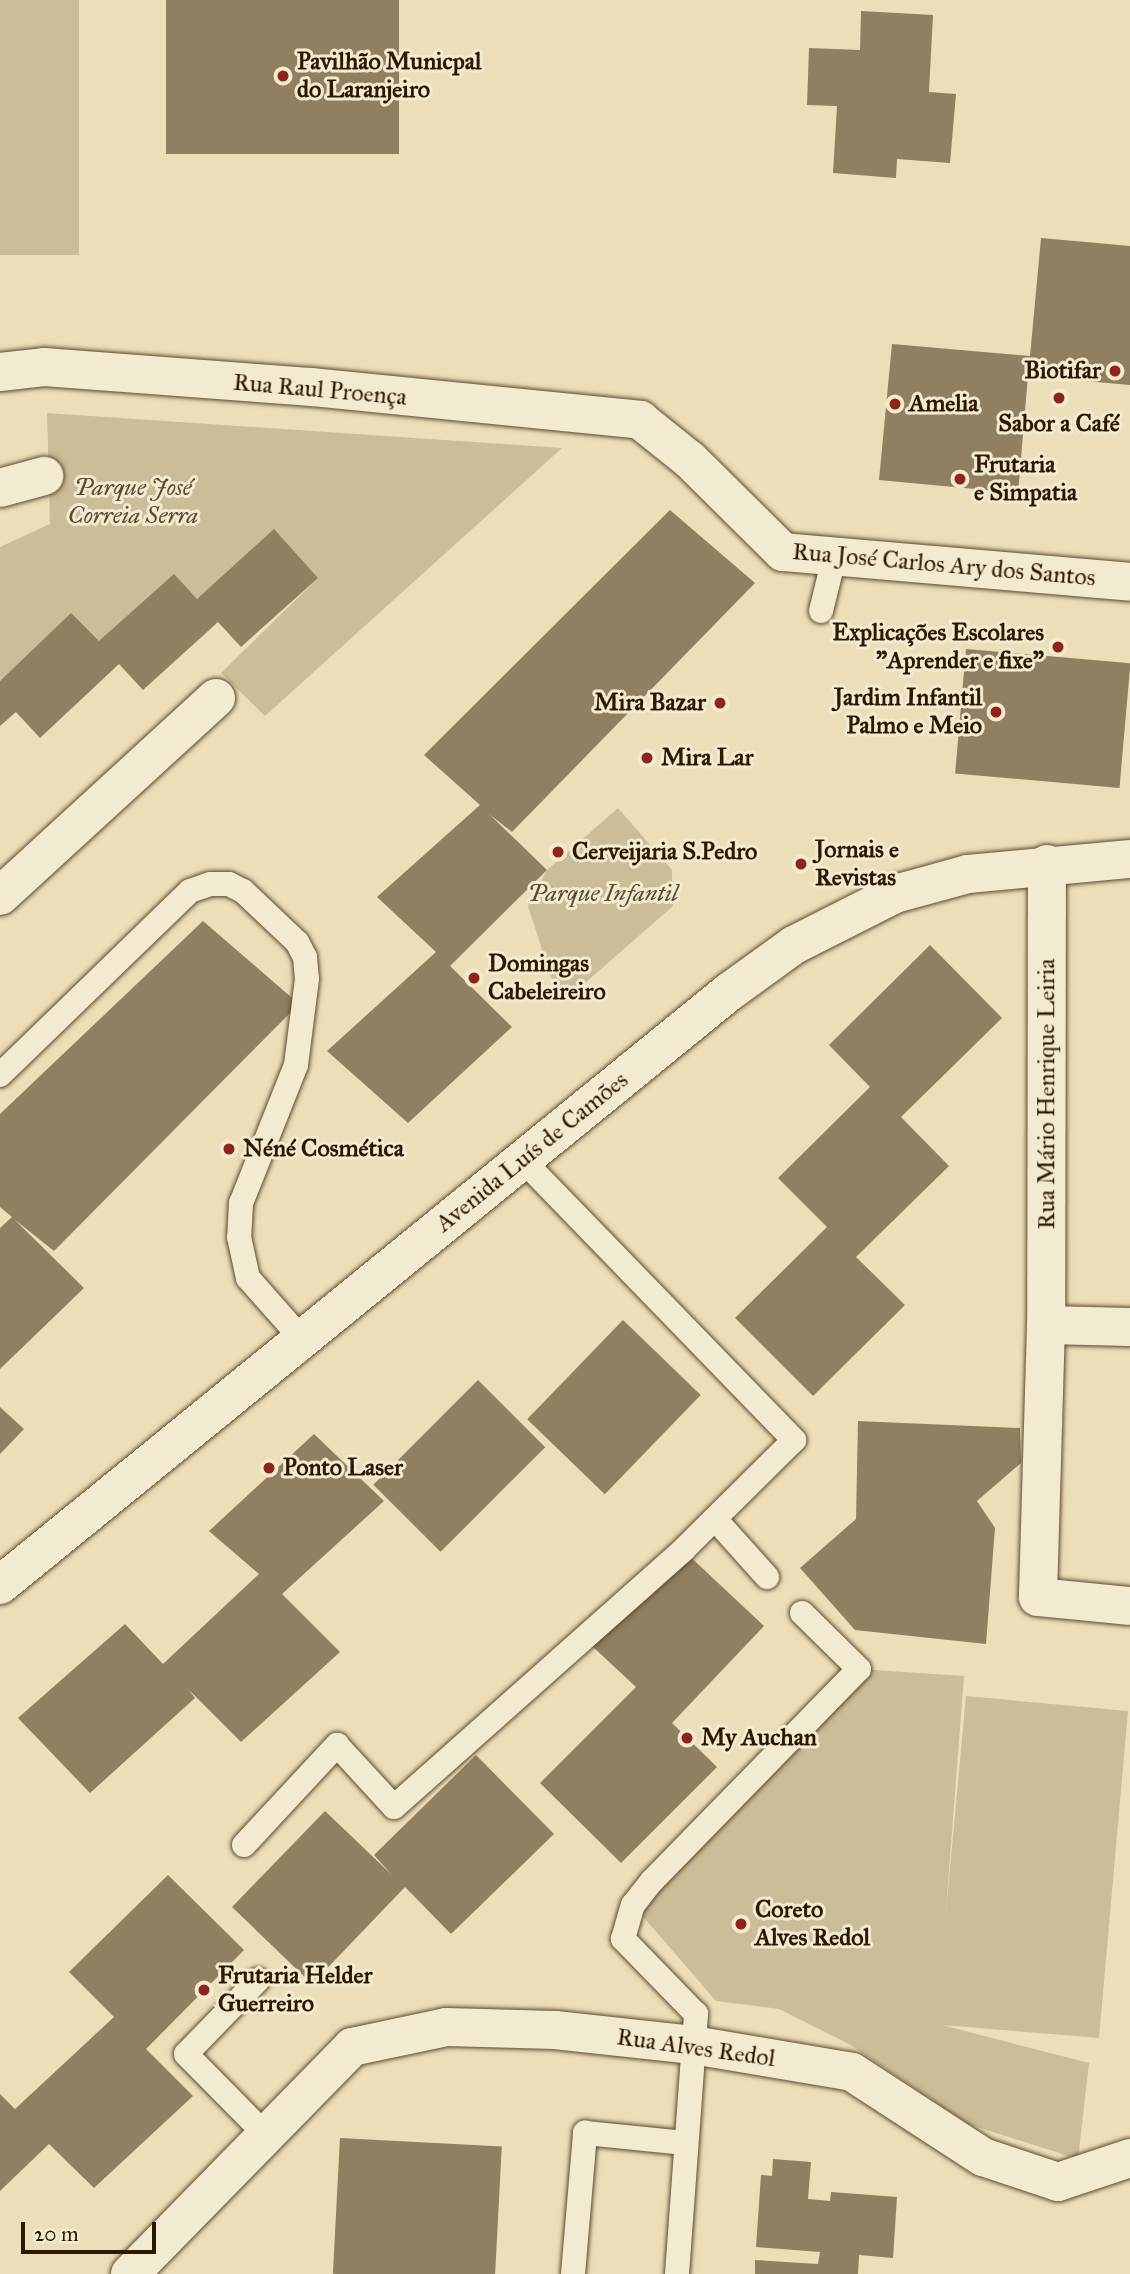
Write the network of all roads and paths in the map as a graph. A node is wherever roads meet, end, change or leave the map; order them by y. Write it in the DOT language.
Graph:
graph roads {
  1 [pos="0,372"];
  2 [pos="640,420"];
  3 [pos="44,476"];
  4 [pos="0,488"];
  5 [pos="834,558"];
  6 [pos="1130,582"];
  7 [pos="821,611"];
  8 [pos="216,698"];
  9 [pos="1130,859"];
  10 [pos="1047,863"];
  11 [pos="0,896"];
  12 [pos="0,1075"];
  13 [pos="523,1160"];
  14 [pos="1046,1325"];
  15 [pos="1130,1327"];
  16 [pos="302,1339"];
  17 [pos="715,1519"];
  18 [pos="767,1577"];
  19 [pos="0,1585"];
  20 [pos="1130,1606"];
  21 [pos="802,1613"];
  22 [pos="244,1845"];
  23 [pos="258,1980"];
  24 [pos="693,2045"];
  25 [pos="266,2135"];
  26 [pos="686,2143"];
  27 [pos="1130,2158"];
  28 [pos="130,2274"];
  29 [pos="573,2274"];
  30 [pos="677,2274"];
  1 -- 2 [label="street, Rua Raul Proença"];
  2 -- 5 [label="street, Rua José Carlos Ary dos Santos"];
  3 -- 4 [label="street"];
  5 -- 6 [label="street, Rua José Carlos Ary dos Santos"];
  5 -- 7 [label="lane"];
  8 -- 11 [label="street"];
  9 -- 10 [label="street, Avenida Luís de Camões"];
  10 -- 13 [label="street, Avenida Luís de Camões"];
  10 -- 14 [label="street, Rua Mário Henrique Leiria"];
  12 -- 16 [label="lane"];
  13 -- 16 [label="street, Avenida Luís de Camões"];
  13 -- 17 [label="lane"];
  14 -- 15 [label="street"];
  14 -- 20 [label="street, Rua Mário Henrique Leiria"];
  16 -- 19 [label="street, Avenida Luís de Camões"];
  17 -- 18 [label="lane"];
  17 -- 22 [label="lane"];
  21 -- 24 [label="lane"];
  23 -- 25 [label="lane"];
  24 -- 25 [label="street, Rua Alves Redol"];
  24 -- 26 [label="lane"];
  24 -- 27 [label="street, Rua Alves Redol"];
  25 -- 28 [label="street, Rua Alves Redol"];
  26 -- 29 [label="lane"];
  26 -- 30 [label="lane"];
}
